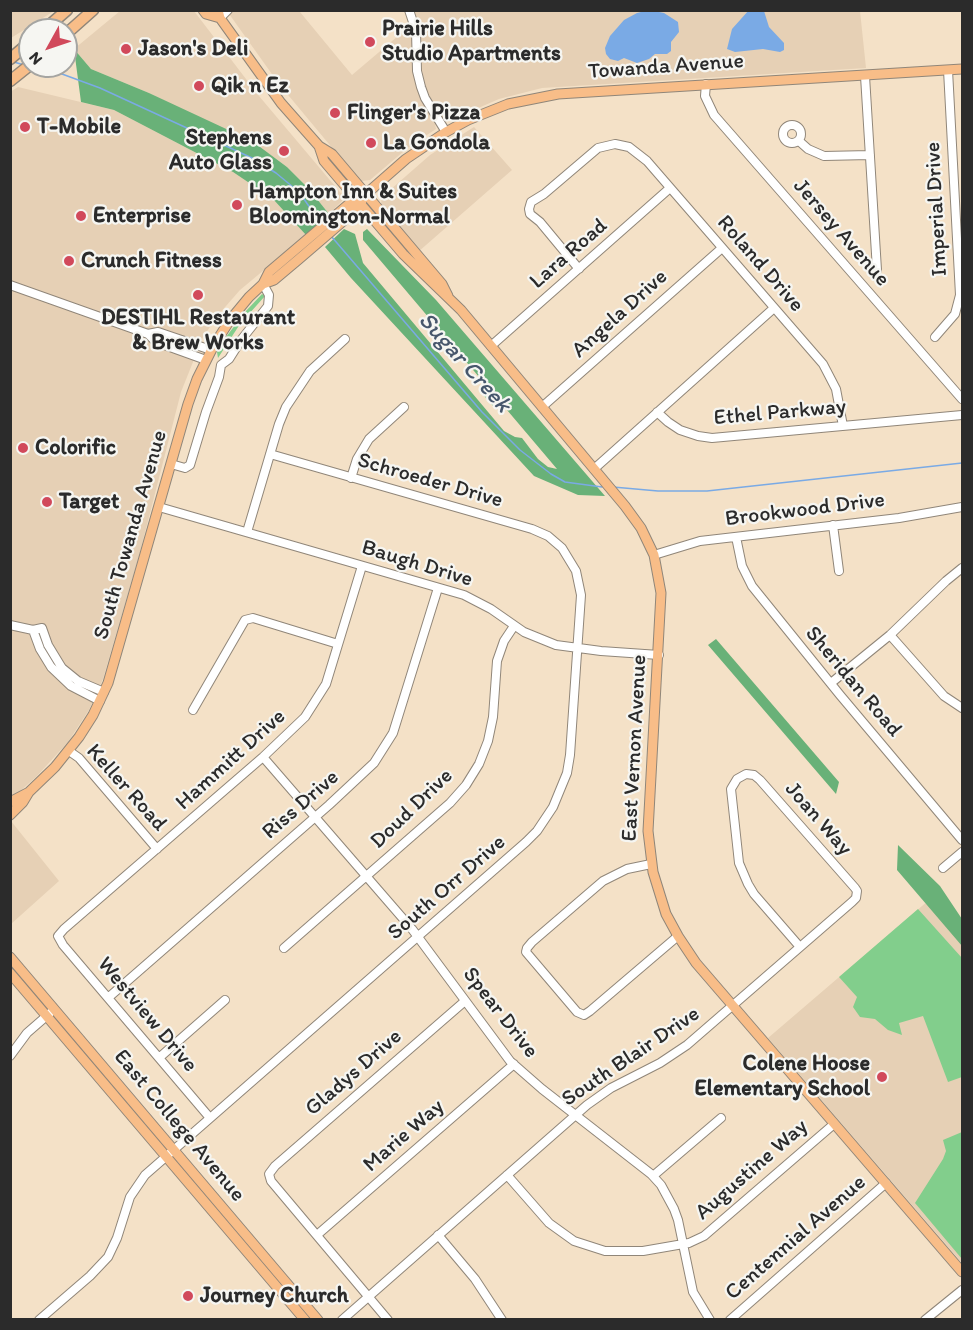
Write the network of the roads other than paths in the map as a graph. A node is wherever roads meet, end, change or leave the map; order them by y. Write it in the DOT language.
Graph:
graph roads {
  1 [pos="93,10"];
  2 [pos="203,10"];
  3 [pos="228,10"];
  4 [pos="409,10"];
  5 [pos="219,14"];
  6 [pos="78,23"];
  7 [pos="963,69"];
  8 [pos="948,70"];
  9 [pos="866,76"];
  10 [pos="706,84"];
  11 [pos="446,132"];
  12 [pos="799,141"];
  13 [pos="870,155"];
  14 [pos="670,188"];
  15 [pos="361,199"];
  16 [pos="722,248"];
  17 [pos="579,269"];
  18 [pos="877,270"];
  19 [pos="263,284"];
  20 [pos="10,285"];
  21 [pos="774,308"];
  22 [pos="935,337"];
  23 [pos="345,339"];
  24 [pos="491,346"];
  25 [pos="208,355"];
  26 [pos="221,365"];
  27 [pos="963,399"];
  28 [pos="404,407"];
  29 [pos="542,407"];
  30 [pos="657,412"];
  31 [pos="963,415"];
  32 [pos="843,426"];
  33 [pos="270,454"];
  34 [pos="171,464"];
  35 [pos="594,469"];
  36 [pos="351,477"];
  37 [pos="159,507"];
  38 [pos="963,507"];
  39 [pos="833,525"];
  40 [pos="247,532"];
  41 [pos="736,537"];
  42 [pos="654,555"];
  43 [pos="570,558"];
  44 [pos="362,566"];
  45 [pos="963,568"];
  46 [pos="839,571"];
  47 [pos="438,588"];
  48 [pos="10,625"];
  49 [pos="514,626"];
  50 [pos="33,630"];
  51 [pos="890,635"];
  52 [pos="338,644"];
  53 [pos="578,649"];
  54 [pos="659,655"];
  55 [pos="831,683"];
  56 [pos="102,697"];
  57 [pos="963,708"];
  58 [pos="194,710"];
  59 [pos="69,751"];
  60 [pos="263,757"];
  61 [pos="29,792"];
  62 [pos="10,802"];
  63 [pos="10,815"];
  64 [pos="315,817"];
  65 [pos="963,840"];
  66 [pos="157,849"];
  67 [pos="963,852"];
  68 [pos="651,864"];
  69 [pos="943,868"];
  70 [pos="367,877"];
  71 [pos="857,895"];
  72 [pos="58,936"];
  73 [pos="678,936"];
  74 [pos="418,937"];
  75 [pos="800,947"];
  76 [pos="284,948"];
  77 [pos="10,957"];
  78 [pos="10,973"];
  79 [pos="109,997"];
  80 [pos="225,1000"];
  81 [pos="465,1000"];
  82 [pos="732,1006"];
  83 [pos="51,1012"];
  84 [pos="10,1056"];
  85 [pos="159,1058"];
  86 [pos="514,1064"];
  87 [pos="576,1115"];
  88 [pos="210,1118"];
  89 [pos="721,1118"];
  90 [pos="834,1124"];
  91 [pos="174,1150"];
  92 [pos="166,1156"];
  93 [pos="507,1175"];
  94 [pos="653,1176"];
  95 [pos="886,1183"];
  96 [pos="438,1234"];
  97 [pos="317,1235"];
  98 [pos="683,1244"];
  99 [pos="963,1272"];
  100 [pos="963,1290"];
  101 [pos="368,1296"];
  102 [pos="39,1320"];
  103 [pos="304,1320"];
  104 [pos="318,1320"];
  105 [pos="342,1320"];
  106 [pos="388,1320"];
  107 [pos="502,1320"];
  108 [pos="710,1320"];
  109 [pos="730,1320"];
  110 [pos="925,1320"];
  1 -- 6 [label="highway"];
  2 -- 5 [label="main road, East Vernon Avenue"];
  3 -- 5 [label="street"];
  4 -- 11 [label="street"];
  5 -- 15 [label="main road, East Vernon Avenue"];
  7 -- 8 [label="main road, Towanda Avenue"];
  8 -- 9 [label="main road, Towanda Avenue"];
  8 -- 22 [label="street, Imperial Drive"];
  9 -- 10 [label="main road, Towanda Avenue"];
  9 -- 13 [label="street"];
  10 -- 11 [label="main road, Towanda Avenue"];
  10 -- 27 [label="street, Jersey Avenue"];
  11 -- 15 [label="main road, Towanda Avenue"];
  12 -- 13 [label="street"];
  13 -- 18 [label="street"];
  14 -- 16 [label="street, Roland Drive"];
  14 -- 17 [label="street, Lara Road"];
  14 -- 17 [label="street, Roland Drive"];
  15 -- 19 [label="main road, South Towanda Avenue"];
  15 -- 24 [label="main road, East Vernon Avenue"];
  16 -- 21 [label="street, Roland Drive"];
  16 -- 29 [label="street, Angela Drive"];
  17 -- 24 [label="street, Lara Road"];
  19 -- 25 [label="main road, South Towanda Avenue"];
  19 -- 26 [label="street"];
  20 -- 25 [label="street"];
  21 -- 30 [label="street"];
  21 -- 32 [label="street, Roland Drive"];
  23 -- 33 [label="street"];
  24 -- 29 [label="main road, East Vernon Avenue"];
  25 -- 26 [label="street"];
  25 -- 34 [label="main road, South Towanda Avenue"];
  26 -- 34 [label="street"];
  28 -- 36 [label="street"];
  29 -- 35 [label="main road, East Vernon Avenue"];
  30 -- 32 [label="street, Ethel Parkway"];
  30 -- 35 [label="street"];
  31 -- 32 [label="street, Ethel Parkway"];
  33 -- 36 [label="street, Schroeder Drive"];
  33 -- 40 [label="street"];
  34 -- 37 [label="main road, South Towanda Avenue"];
  35 -- 42 [label="main road, East Vernon Avenue"];
  36 -- 43 [label="street, Schroeder Drive"];
  37 -- 40 [label="street, Baugh Drive"];
  37 -- 56 [label="main road, South Towanda Avenue"];
  38 -- 39 [label="street, Brookwood Drive"];
  39 -- 41 [label="street, Brookwood Drive"];
  39 -- 46 [label="street"];
  40 -- 44 [label="street, Baugh Drive"];
  41 -- 42 [label="street, Brookwood Drive"];
  41 -- 55 [label="street, Sheridan Road"];
  42 -- 54 [label="main road, East Vernon Avenue"];
  43 -- 53 [label="street, South Orr Drive"];
  44 -- 47 [label="street, Baugh Drive"];
  44 -- 52 [label="street, Hammitt Drive"];
  45 -- 51 [label="street"];
  47 -- 49 [label="street, Baugh Drive"];
  47 -- 64 [label="street, Riss Drive"];
  48 -- 50 [label="street"];
  49 -- 53 [label="street, Baugh Drive"];
  49 -- 70 [label="street, Doud Drive"];
  50 -- 56 [label="street"];
  50 -- 56 [label="street"];
  51 -- 55 [label="street"];
  51 -- 57 [label="street"];
  52 -- 58 [label="street"];
  52 -- 60 [label="street, Hammitt Drive"];
  53 -- 54 [label="street, Baugh Drive"];
  53 -- 74 [label="street, South Orr Drive"];
  54 -- 68 [label="main road, East Vernon Avenue"];
  55 -- 65 [label="street, Sheridan Road"];
  56 -- 59 [label="main road, South Towanda Avenue"];
  59 -- 61 [label="main road, South Towanda Avenue"];
  59 -- 66 [label="street, Keller Road"];
  60 -- 64 [label="street, Spear Drive"];
  60 -- 66 [label="street, Hammitt Drive"];
  61 -- 62 [label="main road, South Towanda Avenue"];
  61 -- 63 [label="main road, South Towanda Avenue"];
  64 -- 70 [label="street, Spear Drive"];
  64 -- 79 [label="street, Riss Drive"];
  66 -- 72 [label="street, Hammitt Drive"];
  67 -- 69 [label="street"];
  68 -- 73 [label="main road, East Vernon Avenue"];
  68 -- 73 [label="street"];
  70 -- 74 [label="street, Spear Drive"];
  70 -- 76 [label="street, Doud Drive"];
  71 -- 75 [label="street, South Blair Drive"];
  71 -- 75 [label="street, Joan Way"];
  72 -- 79 [label="street, Westview Drive"];
  73 -- 82 [label="main road, East Vernon Avenue"];
  74 -- 81 [label="street, Spear Drive"];
  74 -- 88 [label="street, South Orr Drive"];
  75 -- 82 [label="street, South Blair Drive"];
  77 -- 83 [label="main road, East College Avenue"];
  78 -- 83 [label="main road, East College Avenue"];
  79 -- 85 [label="street, Westview Drive"];
  80 -- 85 [label="street"];
  81 -- 86 [label="street, Spear Drive"];
  81 -- 97 [label="street, Gladys Drive"];
  82 -- 87 [label="street, South Blair Drive"];
  82 -- 90 [label="main road, East Vernon Avenue"];
  83 -- 84 [label="street"];
  83 -- 91 [label="main road, East College Avenue"];
  83 -- 92 [label="main road, East College Avenue"];
  85 -- 88 [label="street, Westview Drive"];
  86 -- 87 [label="street, Spear Drive"];
  86 -- 97 [label="street, Marie Way"];
  87 -- 93 [label="street, South Blair Drive"];
  87 -- 94 [label="street, Spear Drive"];
  88 -- 91 [label="street, South Orr Drive"];
  89 -- 94 [label="street"];
  90 -- 95 [label="main road, East Vernon Avenue"];
  90 -- 98 [label="street, Augustine Way"];
  91 -- 92 [label="street, South Orr Drive"];
  91 -- 104 [label="main road, East College Avenue"];
  92 -- 102 [label="street, South Orr Drive"];
  92 -- 103 [label="main road, East College Avenue"];
  93 -- 96 [label="street, South Blair Drive"];
  93 -- 98 [label="street, Augustine Way"];
  94 -- 98 [label="street, Spear Drive"];
  95 -- 99 [label="main road, East Vernon Avenue"];
  95 -- 109 [label="street, Centennial Avenue"];
  96 -- 101 [label="street, South Blair Drive"];
  96 -- 107 [label="street"];
  97 -- 101 [label="street"];
  98 -- 108 [label="street, Spear Drive"];
  100 -- 110 [label="street"];
  101 -- 105 [label="street, South Blair Drive"];
  101 -- 106 [label="street"];
}
